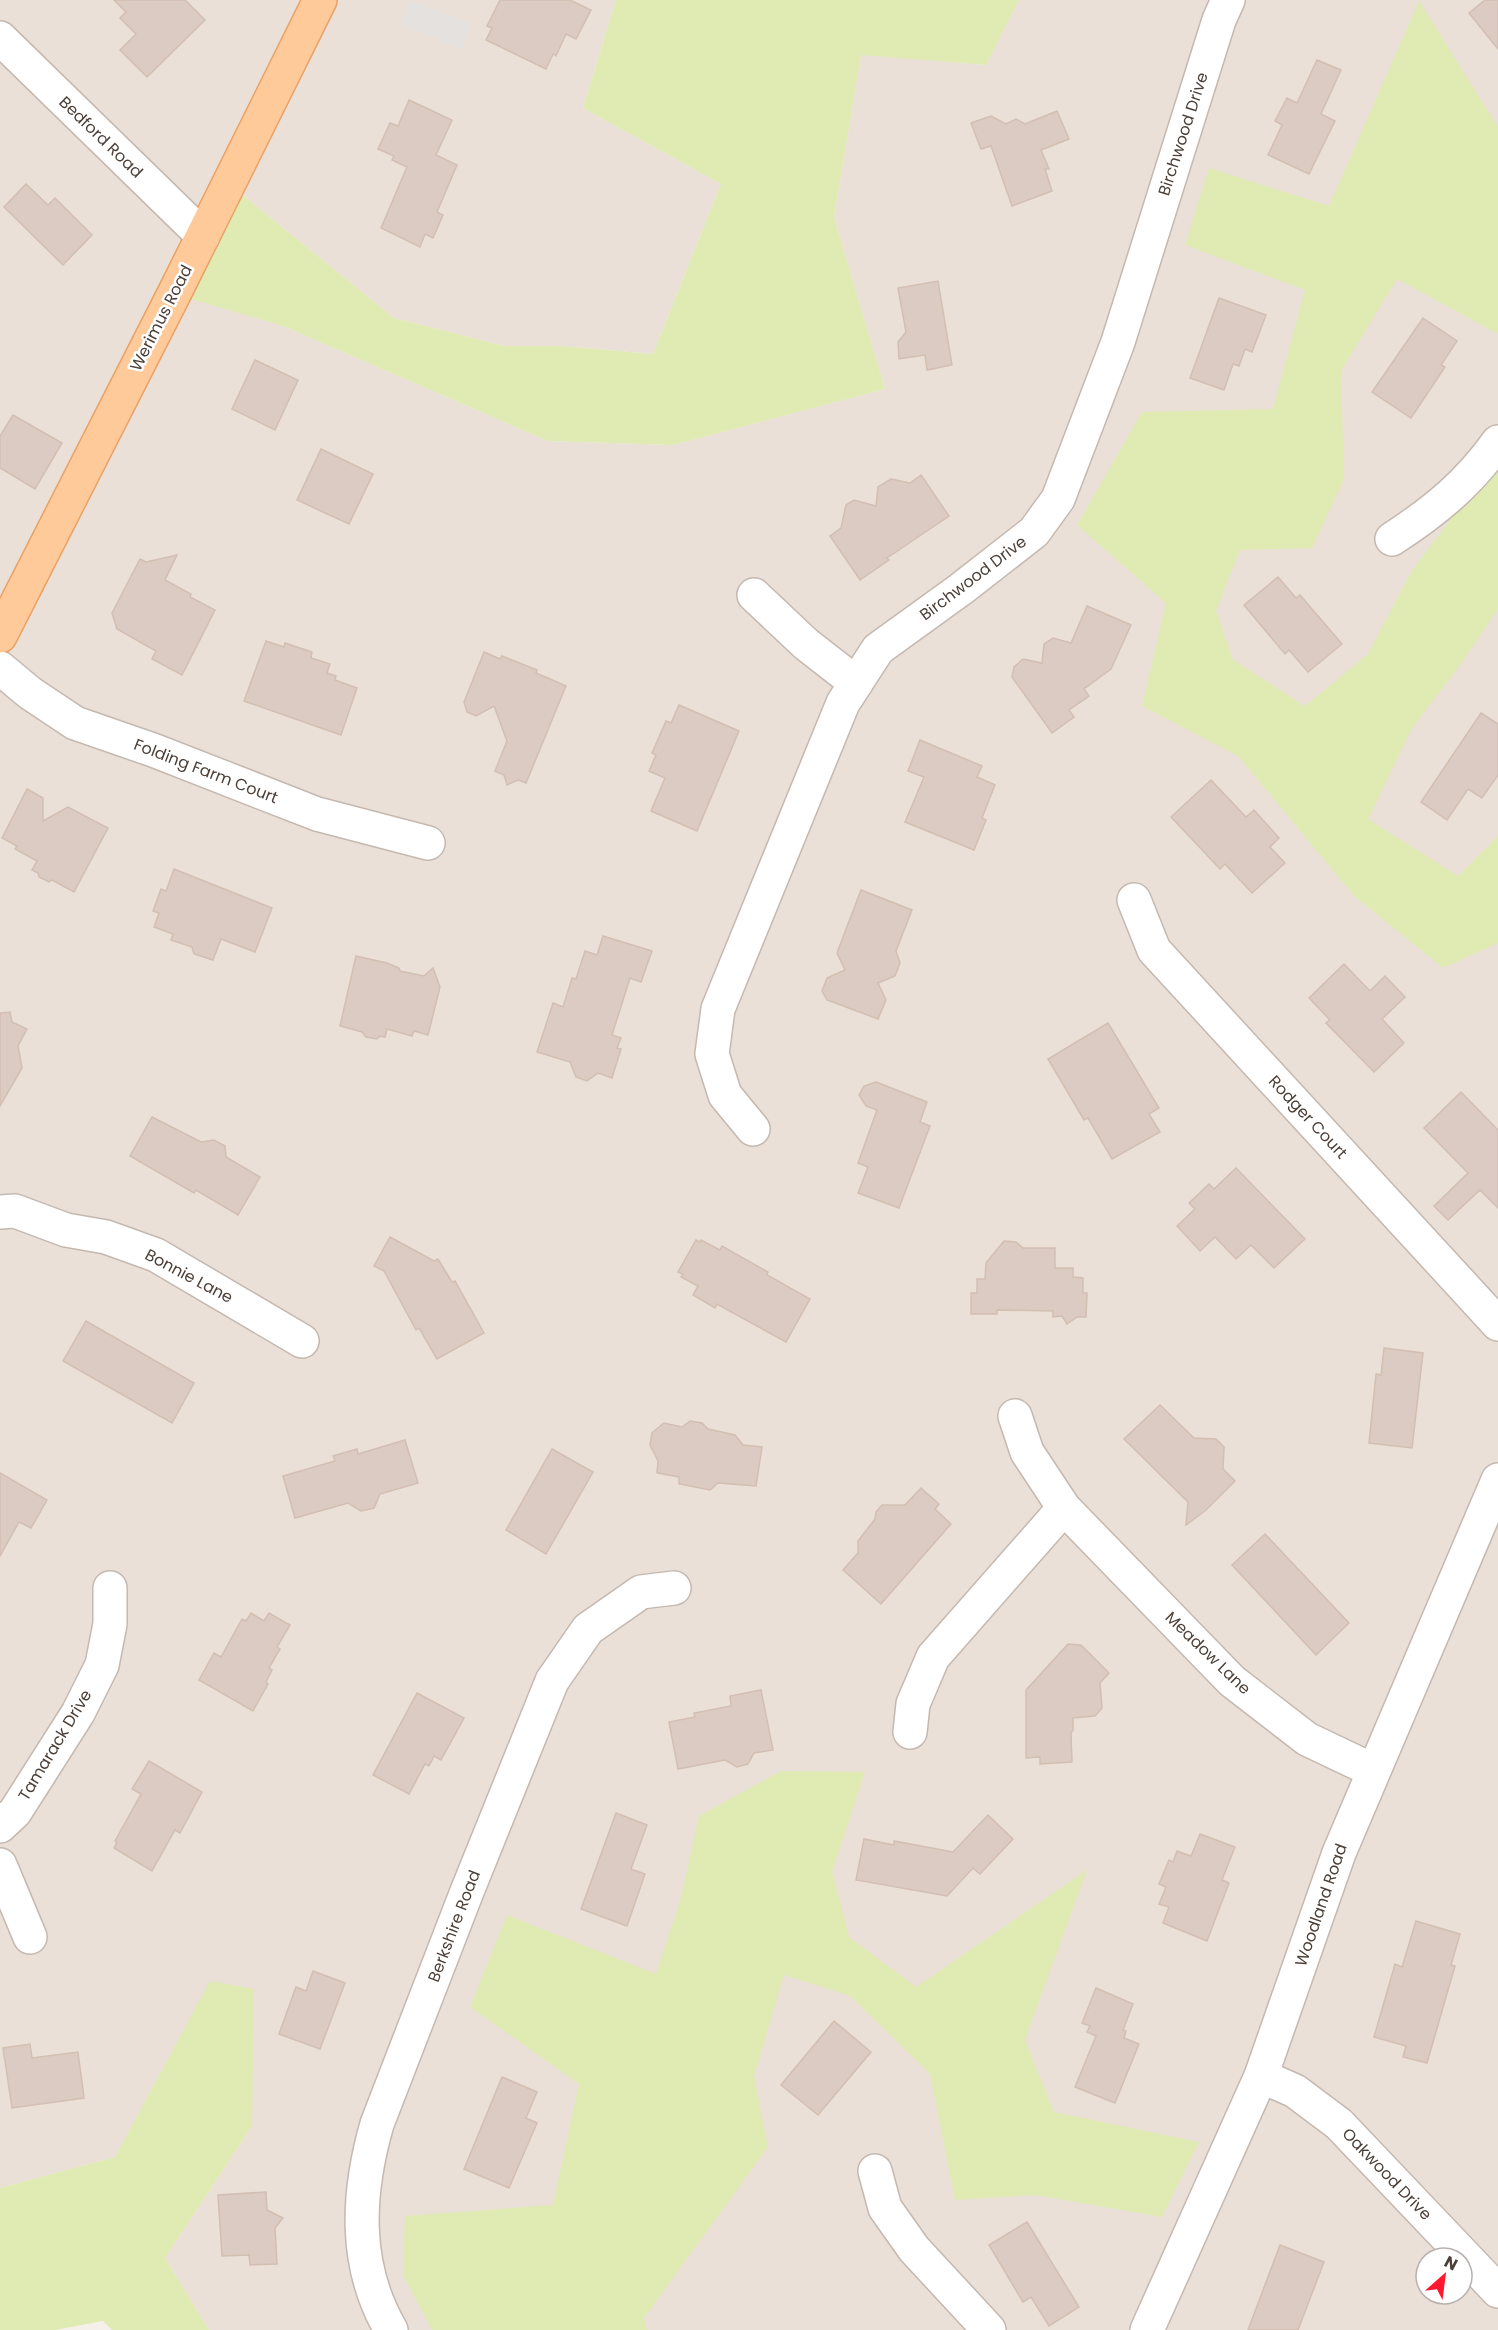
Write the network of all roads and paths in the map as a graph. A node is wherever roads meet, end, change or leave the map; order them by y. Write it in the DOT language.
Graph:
graph roads {
  1 [pos="320,0"];
  2 [pos="1228,0"];
  3 [pos="0,38"];
  4 [pos="203,236"];
  5 [pos="1498,442"];
  6 [pos="1392,539"];
  7 [pos="754,595"];
  8 [pos="0,636"];
  9 [pos="0,668"];
  10 [pos="856,683"];
  11 [pos="428,843"];
  12 [pos="1134,900"];
  13 [pos="753,1129"];
  14 [pos="0,1212"];
  15 [pos="1498,1324"];
  16 [pos="302,1341"];
  17 [pos="1015,1416"];
  18 [pos="1498,1480"];
  19 [pos="1064,1508"];
  20 [pos="1490,1522"];
  21 [pos="110,1588"];
  22 [pos="674,1588"];
  23 [pos="910,1732"];
  24 [pos="1372,1770"];
  25 [pos="0,1826"];
  26 [pos="0,1865"];
  27 [pos="30,1937"];
  28 [pos="1262,2076"];
  29 [pos="875,2172"];
  30 [pos="1498,2291"];
  31 [pos="391,2330"];
  32 [pos="989,2330"];
  33 [pos="1148,2330"];
  1 -- 4 [label="main road, Werimus Road"];
  2 -- 10 [label="street, Birchwood Drive"];
  3 -- 4 [label="street, Bedford Road"];
  4 -- 8 [label="main road, Werimus Road"];
  5 -- 6 [label="street"];
  7 -- 10 [label="street"];
  9 -- 11 [label="street, Folding Farm Court"];
  10 -- 13 [label="street, Birchwood Drive"];
  12 -- 15 [label="street, Rodger Court"];
  14 -- 16 [label="street, Bonnie Lane"];
  17 -- 19 [label="street, Meadow Lane"];
  18 -- 20 [label="street, Woodland Road"];
  19 -- 23 [label="street"];
  19 -- 24 [label="street, Meadow Lane"];
  20 -- 24 [label="street, Woodland Road"];
  21 -- 25 [label="street, Tamarack Drive"];
  22 -- 31 [label="street, Berkshire Road"];
  24 -- 28 [label="street, Woodland Road"];
  26 -- 27 [label="street"];
  28 -- 30 [label="street, Oakwood Drive"];
  28 -- 33 [label="street, Woodland Road"];
  29 -- 32 [label="street"];
}
